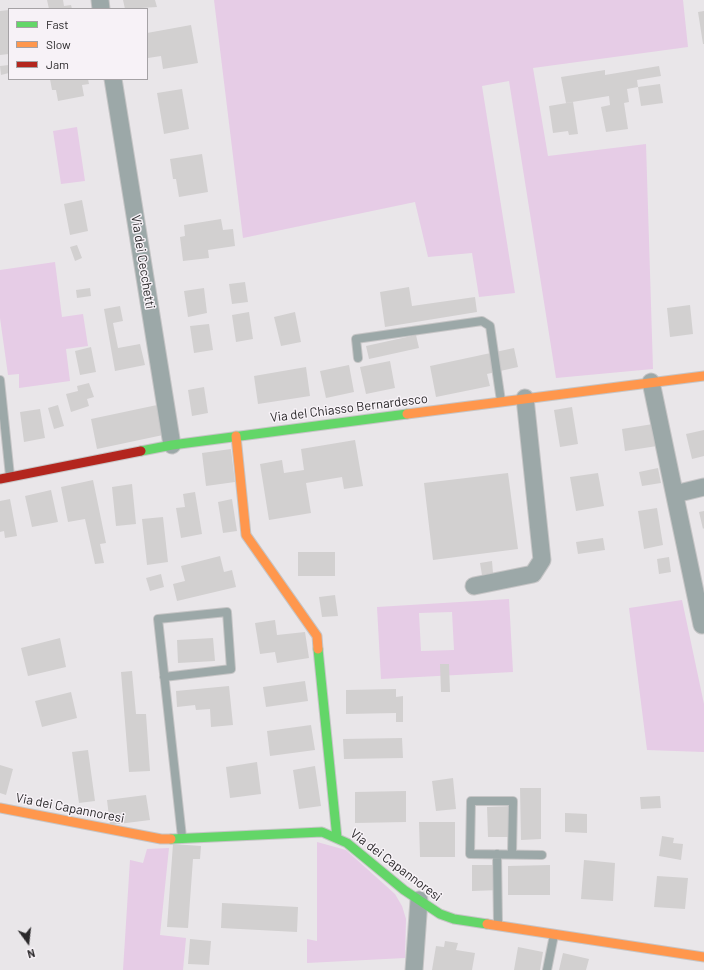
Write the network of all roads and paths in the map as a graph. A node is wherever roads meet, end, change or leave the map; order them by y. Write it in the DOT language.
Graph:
graph roads {
  1 [pos="112,80"];
  2 [pos="358,358"];
  3 [pos="704,376"];
  4 [pos="0,380"];
  5 [pos="651,382"];
  6 [pos="525,398"];
  7 [pos="501,402"];
  8 [pos="236,436"];
  9 [pos="172,444"];
  10 [pos="10,477"];
  11 [pos="0,479"];
  12 [pos="704,487"];
  13 [pos="675,494"];
  14 [pos="474,586"];
  15 [pos="702,625"];
  16 [pos="164,677"];
  17 [pos="0,808"];
  18 [pos="182,838"];
  19 [pos="337,838"];
  20 [pos="497,854"];
  21 [pos="512,854"];
  22 [pos="542,855"];
  23 [pos="419,900"];
  24 [pos="498,925"];
  25 [pos="554,934"];
  26 [pos="703,960"];
  27 [pos="414,970"];
  28 [pos="547,970"];
  1 -- 9 [label="street, Via dei Cecchetti"];
  2 -- 7 [label="lane"];
  3 -- 5 [label="street, Via del Chiasso Bernardesco"];
  4 -- 10 [label="lane"];
  5 -- 6 [label="street, Via del Chiasso Bernardesco"];
  5 -- 13 [label="street"];
  6 -- 7 [label="street, Via del Chiasso Bernardesco"];
  6 -- 14 [label="street"];
  7 -- 8 [label="street, Via del Chiasso Bernardesco"];
  8 -- 9 [label="street, Via del Chiasso Bernardesco"];
  8 -- 19 [label="street"];
  9 -- 10 [label="street, Via del Chiasso Bernardesco"];
  10 -- 11 [label="street, Via del Chiasso Bernardesco"];
  12 -- 13 [label="street"];
  13 -- 15 [label="street"];
  16 -- 16 [label="lane"];
  16 -- 18 [label="lane"];
  17 -- 18 [label="street, Via dei Capannoresi"];
  18 -- 19 [label="street, Via dei Capannoresi"];
  19 -- 23 [label="street, Via dei Capannoresi"];
  20 -- 21 [label="lane"];
  20 -- 21 [label="lane"];
  20 -- 24 [label="lane"];
  21 -- 22 [label="lane"];
  23 -- 24 [label="street, Via dei Capannoresi"];
  23 -- 27 [label="street"];
  24 -- 25 [label="street, Via dei Capannoresi"];
  25 -- 26 [label="street, Via dei Capannoresi"];
  25 -- 28 [label="lane"];
}
